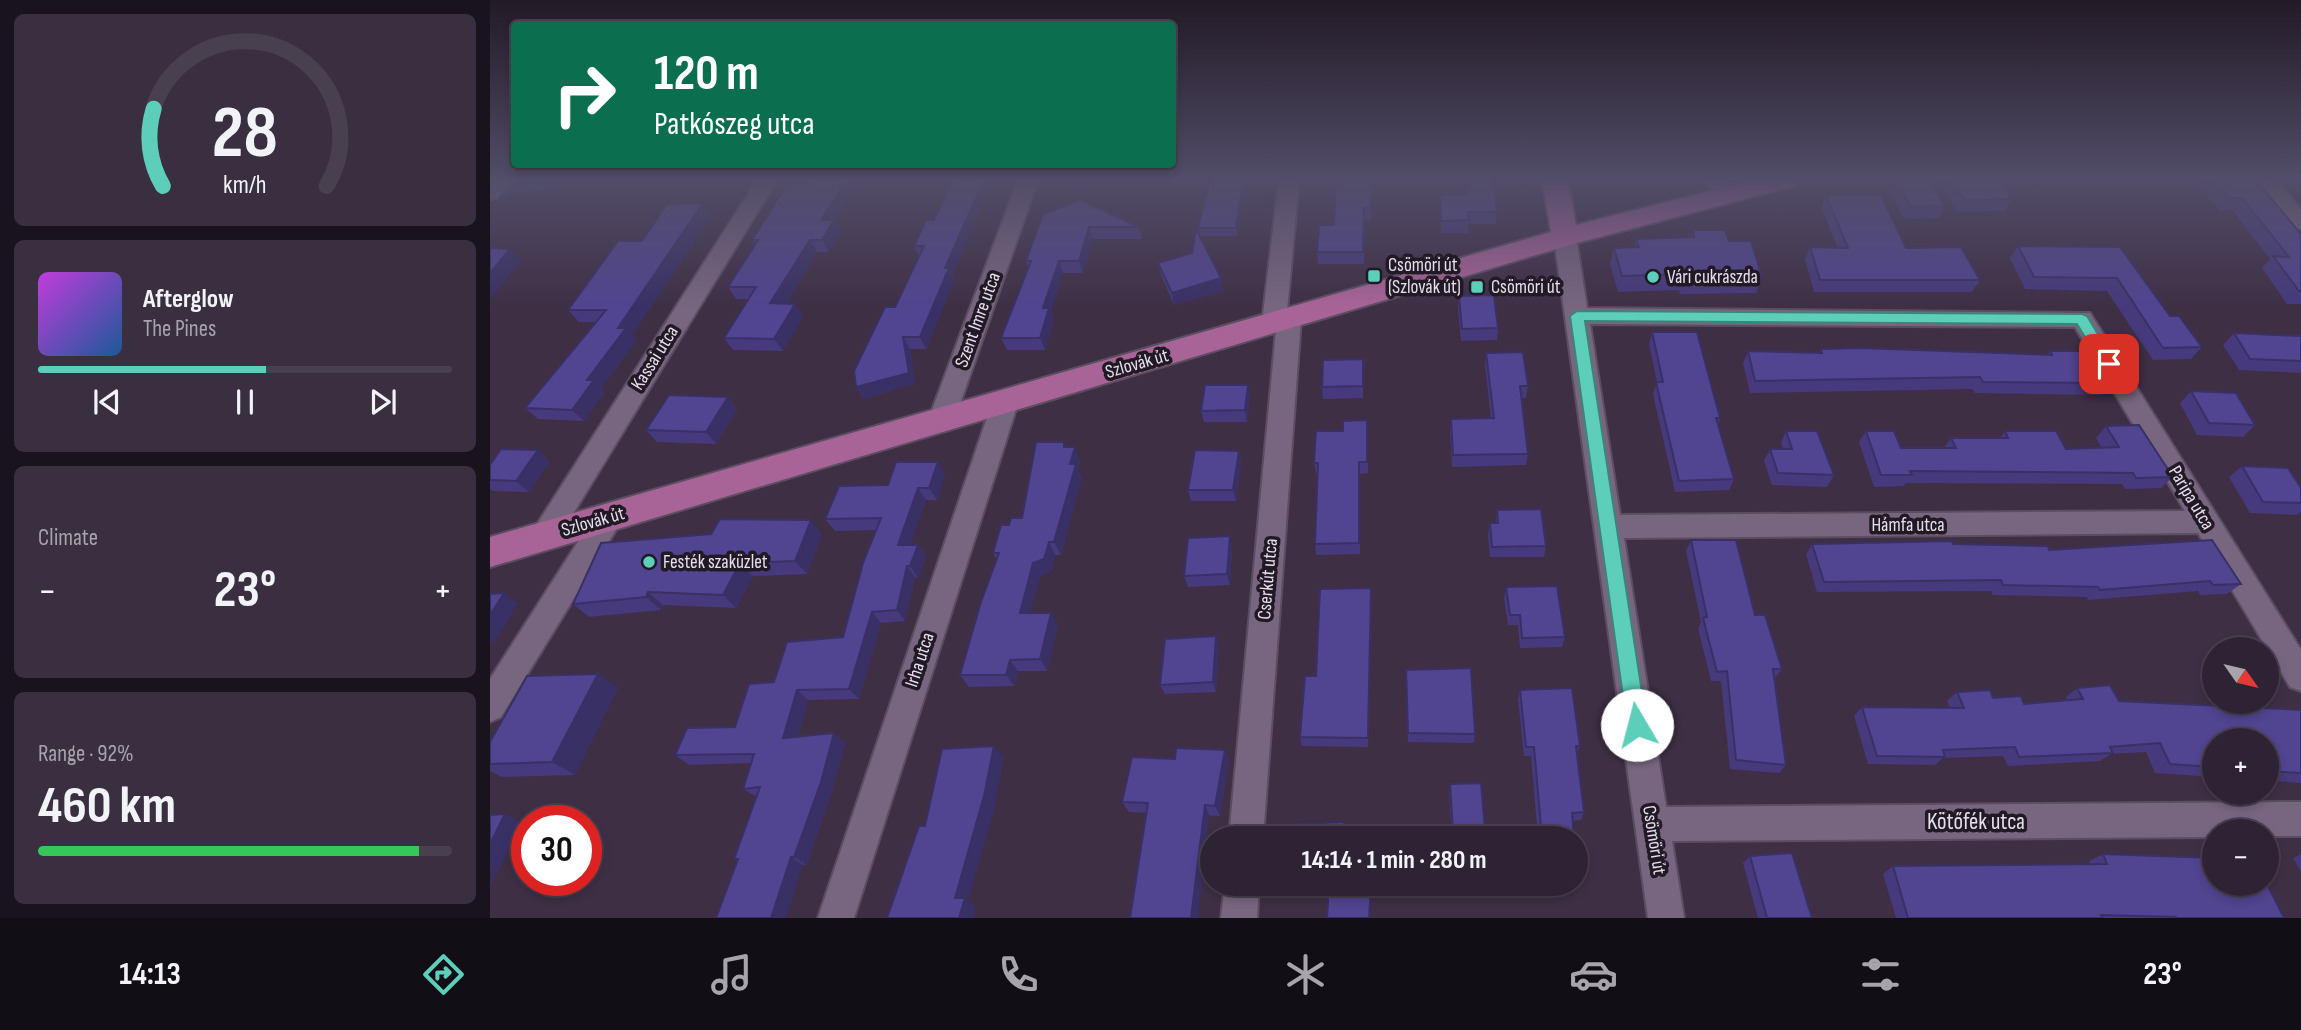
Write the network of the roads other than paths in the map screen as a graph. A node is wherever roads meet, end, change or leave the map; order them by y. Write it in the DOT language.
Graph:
graph roads {
  1 [pos="740,223"];
  2 [pos="1013,223"];
  3 [pos="1287,223"];
  4 [pos="1563,223"];
  5 [pos="1609,223"];
  6 [pos="1565,237"];
  7 [pos="1577,316"];
  8 [pos="1281,321"];
  9 [pos="1004,403"];
  10 [pos="941,421"];
  11 [pos="609,517"];
  12 [pos="2206,522"];
  13 [pos="1609,527"];
  14 [pos="544,537"];
  15 [pos="490,552"];
  16 [pos="2301,677"];
  17 [pos="490,707"];
  18 [pos="2301,819"];
  19 [pos="1651,824"];
  20 [pos="1247,826"];
  21 [pos="1241,896"];
  22 [pos="836,918"];
  23 [pos="1240,918"];
  24 [pos="1665,918"];
  1 -- 14 [label="street, Kassai utca"];
  2 -- 10 [label="street, Szent Imre utca"];
  3 -- 8 [label="street"];
  4 -- 6 [label="main road, Csömöri út"];
  5 -- 6 [label="main road, Szlovák út"];
  6 -- 7 [label="street, Csömöri út"];
  6 -- 8 [label="main road, Szlovák út"];
  7 -- 12 [label="street, Paripa utca"];
  7 -- 13 [label="street, Csömöri út"];
  8 -- 9 [label="main road, Szlovák út"];
  8 -- 20 [label="street, Cserkút utca"];
  9 -- 10 [label="main road, Szlovák út"];
  9 -- 22 [label="street, Irha utca"];
  10 -- 11 [label="main road, Szlovák út"];
  11 -- 14 [label="main road, Szlovák út"];
  11 -- 17 [label="street"];
  12 -- 13 [label="street, Hámfa utca"];
  12 -- 16 [label="street, Paripa utca"];
  13 -- 19 [label="street, Csömöri út"];
  14 -- 15 [label="main road, Szlovák út"];
  18 -- 19 [label="street, Kötőfék utca"];
  19 -- 24 [label="street, Csömöri út"];
  21 -- 23 [label="street"];
}
